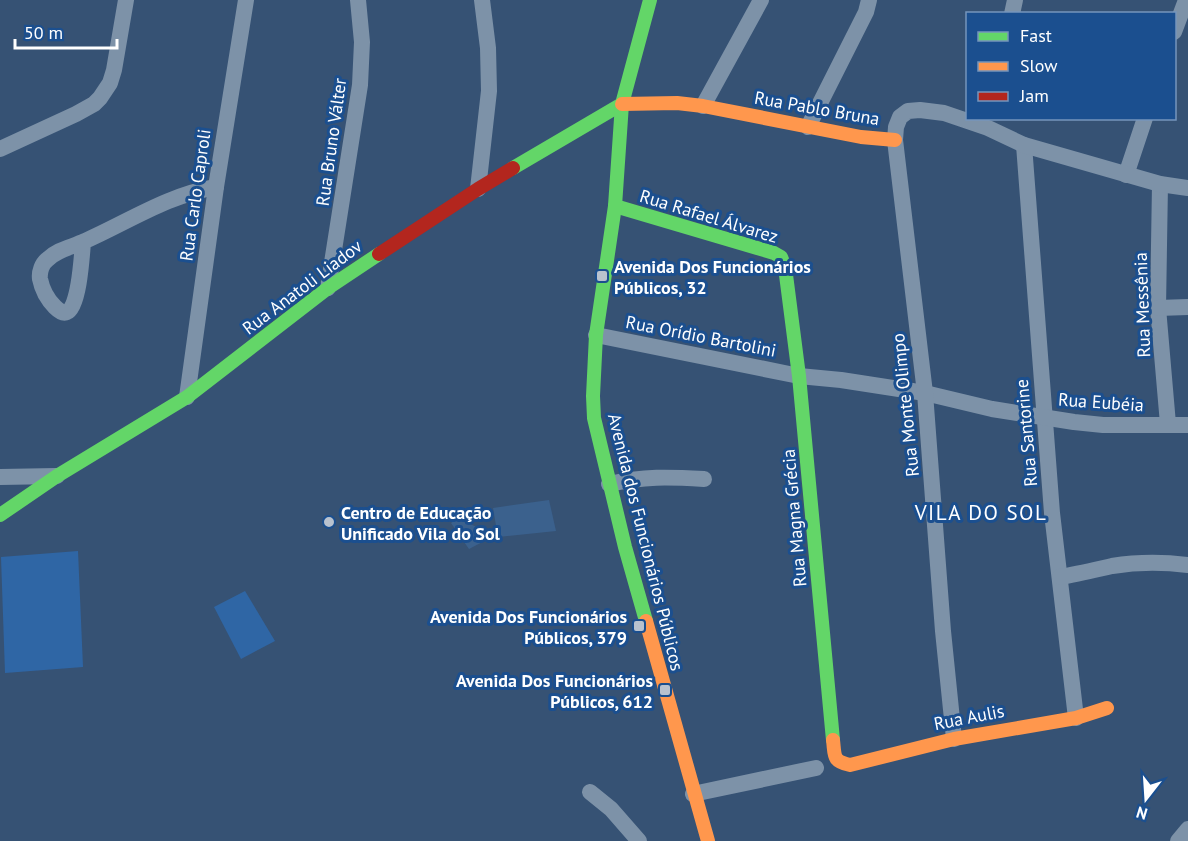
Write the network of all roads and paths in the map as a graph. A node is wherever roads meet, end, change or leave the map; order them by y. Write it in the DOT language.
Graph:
graph roads {
  1 [pos="126,0"];
  2 [pos="246,0"];
  3 [pos="358,0"];
  4 [pos="482,0"];
  5 [pos="650,0"];
  6 [pos="761,0"];
  7 [pos="869,0"];
  8 [pos="1186,0"];
  9 [pos="1176,27"];
  10 [pos="622,104"];
  11 [pos="703,106"];
  12 [pos="966,118"];
  13 [pos="1144,120"];
  14 [pos="989,123"];
  15 [pos="808,127"];
  16 [pos="895,140"];
  17 [pos="1024,145"];
  18 [pos="0,149"];
  19 [pos="1126,175"];
  20 [pos="1160,184"];
  21 [pos="216,187"];
  22 [pos="1188,188"];
  23 [pos="478,189"];
  24 [pos="615,206"];
  25 [pos="83,242"];
  26 [pos="785,267"];
  27 [pos="328,288"];
  28 [pos="1158,308"];
  29 [pos="1188,308"];
  30 [pos="596,335"];
  31 [pos="799,376"];
  32 [pos="924,393"];
  33 [pos="187,397"];
  34 [pos="1044,418"];
  35 [pos="1168,424"];
  36 [pos="1188,425"];
  37 [pos="57,476"];
  38 [pos="0,477"];
  39 [pos="704,479"];
  40 [pos="609,484"];
  41 [pos="0,515"];
  42 [pos="1188,565"];
  43 [pos="1060,577"];
  44 [pos="1107,708"];
  45 [pos="1076,718"];
  46 [pos="954,739"];
  47 [pos="840,763"];
  48 [pos="816,768"];
  49 [pos="590,792"];
  50 [pos="693,794"];
  51 [pos="1188,829"];
  52 [pos="639,841"];
  53 [pos="708,841"];
  54 [pos="1178,841"];
  1 -- 18 [label="street"];
  2 -- 21 [label="street, Rua Carlo Caproli"];
  3 -- 27 [label="street, Rua Bruno Válter"];
  4 -- 23 [label="street"];
  5 -- 10 [label="street, Avenida dos Funcionários Públicos"];
  6 -- 11 [label="street"];
  7 -- 15 [label="street"];
  8 -- 9 [label="street"];
  10 -- 11 [label="street, Rua Pablo Bruna"];
  10 -- 23 [label="street, Rua Anatoli Liadov"];
  10 -- 24 [label="street, Avenida dos Funcionários Públicos"];
  11 -- 15 [label="street, Rua Pablo Bruna"];
  12 -- 16 [label="street, Rua Pablo Bruna"];
  13 -- 19 [label="street"];
  14 -- 17 [label="street, Rua Pablo Bruna"];
  15 -- 16 [label="street, Rua Pablo Bruna"];
  16 -- 32 [label="street, Rua Monte Olimpo"];
  17 -- 19 [label="street, Rua Pablo Bruna"];
  17 -- 34 [label="street, Rua Santorine"];
  19 -- 20 [label="street, Rua Pablo Bruna"];
  20 -- 22 [label="street, Rua Pablo Bruna"];
  20 -- 28 [label="street, Rua Messênia"];
  21 -- 25 [label="street"];
  21 -- 33 [label="street, Rua Carlo Caproli"];
  23 -- 27 [label="street, Rua Anatoli Liadov"];
  24 -- 26 [label="street, Rua Rafael Álvarez"];
  24 -- 30 [label="street, Avenida dos Funcionários Públicos"];
  26 -- 31 [label="street, Rua Magna Grécia"];
  27 -- 33 [label="street, Rua Anatoli Liadov"];
  28 -- 29 [label="street"];
  28 -- 35 [label="street, Rua Messênia"];
  30 -- 31 [label="street, Rua Orídio Bartolini"];
  30 -- 40 [label="street, Avenida dos Funcionários Públicos"];
  31 -- 32 [label="street, Rua Eubéia"];
  31 -- 47 [label="street, Rua Magna Grécia"];
  32 -- 34 [label="street, Rua Eubéia"];
  32 -- 46 [label="street, Rua Monte Olimpo"];
  33 -- 37 [label="street, Rua Anatoli Liadov"];
  34 -- 35 [label="street, Rua Eubéia"];
  34 -- 43 [label="street, Rua Santorine"];
  35 -- 36 [label="street, Rua Eubéia"];
  37 -- 38 [label="street"];
  37 -- 41 [label="street, Rua Anatoli Liadov"];
  39 -- 40 [label="street"];
  40 -- 50 [label="street, Avenida dos Funcionários Públicos"];
  42 -- 43 [label="street"];
  43 -- 45 [label="street, Rua Santorine"];
  44 -- 45 [label="street, Rua Aulis"];
  45 -- 46 [label="street, Rua Aulis"];
  46 -- 47 [label="street, Rua Aulis"];
  48 -- 50 [label="street"];
  49 -- 52 [label="street"];
  50 -- 53 [label="street, Avenida dos Funcionários Públicos"];
  51 -- 54 [label="street"];
}
